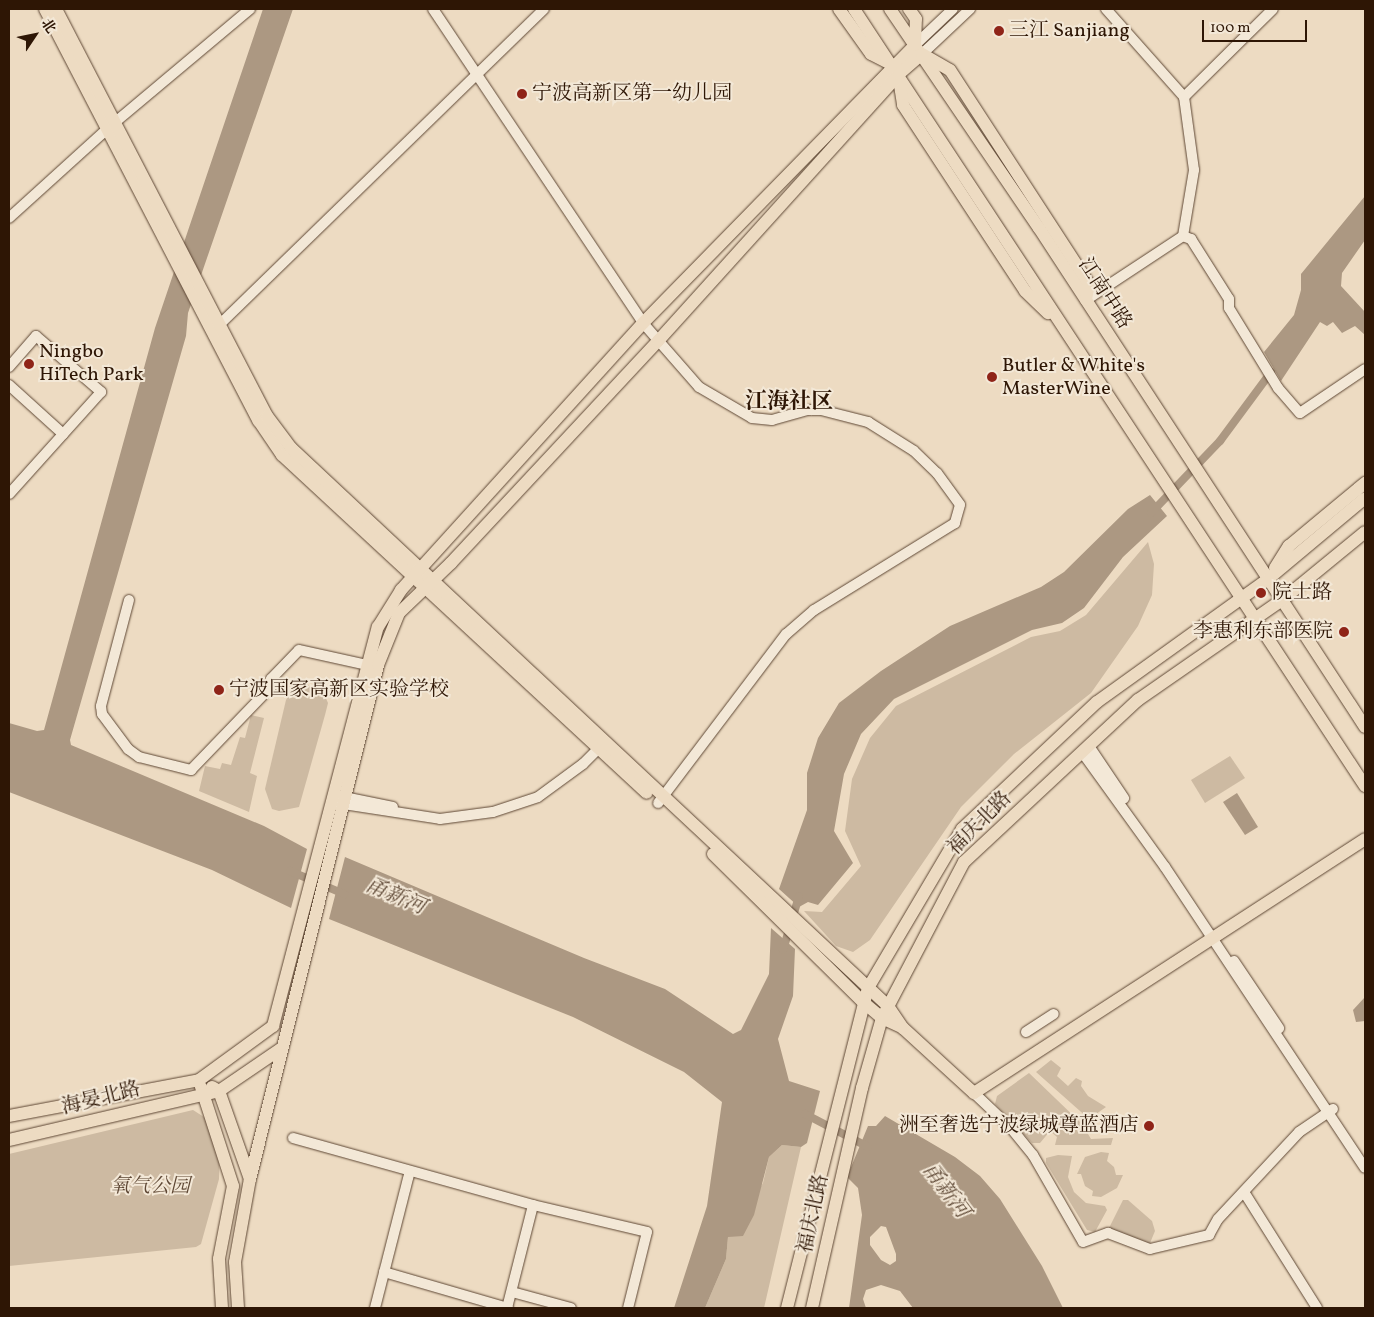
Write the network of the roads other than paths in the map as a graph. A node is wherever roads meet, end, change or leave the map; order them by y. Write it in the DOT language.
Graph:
graph roads {
  1 [pos="45,9"];
  2 [pos="56,9"];
  3 [pos="250,9"];
  4 [pos="433,9"];
  5 [pos="544,9"];
  6 [pos="839,9"];
  7 [pos="854,9"];
  8 [pos="890,9"];
  9 [pos="909,9"];
  10 [pos="953,9"];
  11 [pos="970,9"];
  12 [pos="1106,9"];
  13 [pos="1273,9"];
  14 [pos="918,49"];
  15 [pos="896,70"];
  16 [pos="477,74"];
  17 [pos="1184,97"];
  18 [pos="111,125"];
  19 [pos="9,218"];
  20 [pos="1183,236"];
  21 [pos="1086,300"];
  22 [pos="643,323"];
  23 [pos="216,328"];
  24 [pos="658,341"];
  25 [pos="9,367"];
  26 [pos="1365,369"];
  27 [pos="9,385"];
  28 [pos="63,434"];
  29 [pos="1365,482"];
  30 [pos="9,494"];
  31 [pos="1365,498"];
  32 [pos="1365,532"];
  33 [pos="1365,542"];
  34 [pos="417,573"];
  35 [pos="1268,579"];
  36 [pos="429,584"];
  37 [pos="1239,598"];
  38 [pos="129,600"];
  39 [pos="1282,600"];
  40 [pos="1254,620"];
  41 [pos="367,665"];
  42 [pos="1365,727"];
  43 [pos="600,744"];
  44 [pos="1085,749"];
  45 [pos="1365,786"];
  46 [pos="339,800"];
  47 [pos="661,800"];
  48 [pos="1365,839"];
  49 [pos="1215,938"];
  50 [pos="868,988"];
  51 [pos="863,1002"];
  52 [pos="888,1006"];
  53 [pos="1054,1014"];
  54 [pos="882,1018"];
  55 [pos="903,1028"];
  56 [pos="1026,1032"];
  57 [pos="282,1048"];
  58 [pos="199,1080"];
  59 [pos="219,1091"];
  60 [pos="202,1093"];
  61 [pos="974,1093"];
  62 [pos="1331,1110"];
  63 [pos="9,1116"];
  64 [pos="293,1138"];
  65 [pos="9,1140"];
  66 [pos="1365,1155"];
  67 [pos="1365,1168"];
  68 [pos="410,1171"];
  69 [pos="250,1179"];
  70 [pos="1244,1192"];
  71 [pos="533,1205"];
  72 [pos="384,1272"];
  73 [pos="512,1292"];
  74 [pos="222,1308"];
  75 [pos="238,1308"];
  76 [pos="375,1308"];
  77 [pos="508,1308"];
  78 [pos="571,1308"];
  79 [pos="628,1308"];
  80 [pos="787,1308"];
  81 [pos="812,1308"];
  82 [pos="1317,1308"];
  1 -- 18 [label="main road"];
  2 -- 18 [label="main road"];
  3 -- 18 [label="street"];
  4 -- 16 [label="street"];
  5 -- 16 [label="street"];
  6 -- 15 [label="main road"];
  7 -- 15 [label="main road"];
  8 -- 14 [label="main road, 江南中路"];
  9 -- 14 [label="main road"];
  10 -- 14 [label="street"];
  11 -- 14 [label="street"];
  12 -- 17 [label="street"];
  13 -- 17 [label="street"];
  14 -- 15 [label="main road"];
  14 -- 21 [label="main road, 江南中路"];
  15 -- 22 [label="main road"];
  15 -- 24 [label="main road"];
  15 -- 37 [label="main road"];
  16 -- 22 [label="street"];
  16 -- 23 [label="street"];
  17 -- 20 [label="street"];
  18 -- 19 [label="street"];
  18 -- 23 [label="main road"];
  20 -- 21 [label="street"];
  20 -- 26 [label="street"];
  21 -- 35 [label="main road, 江南中路"];
  22 -- 24 [label="street"];
  22 -- 34 [label="main road"];
  23 -- 34 [label="main road"];
  24 -- 36 [label="main road"];
  24 -- 47 [label="street"];
  25 -- 28 [label="street"];
  27 -- 28 [label="street"];
  28 -- 30 [label="street"];
  29 -- 35 [label="main road"];
  31 -- 35 [label="main road, 福庆北路"];
  32 -- 39 [label="main road, 福庆北路"];
  33 -- 39 [label="main road"];
  34 -- 36 [label="main road"];
  34 -- 41 [label="main road"];
  35 -- 37 [label="main road, 福庆北路"];
  35 -- 39 [label="main road, 江南中路"];
  36 -- 43 [label="main road"];
  36 -- 46 [label="main road"];
  37 -- 40 [label="main road"];
  37 -- 50 [label="main road, 福庆北路"];
  38 -- 41 [label="street"];
  39 -- 40 [label="main road, 福庆北路"];
  39 -- 42 [label="main road, 江南中路"];
  40 -- 44 [label="main road, 福庆北路"];
  40 -- 45 [label="main road"];
  41 -- 46 [label="main road"];
  43 -- 46 [label="street"];
  43 -- 47 [label="main road"];
  44 -- 49 [label="street"];
  44 -- 52 [label="main road, 福庆北路"];
  46 -- 57 [label="main road"];
  46 -- 58 [label="main road"];
  47 -- 50 [label="main road"];
  47 -- 51 [label="main road"];
  48 -- 49 [label="main road"];
  49 -- 61 [label="main road"];
  49 -- 62 [label="street"];
  50 -- 51 [label="main road, 福庆北路"];
  50 -- 52 [label="main road"];
  51 -- 54 [label="main road"];
  51 -- 80 [label="main road, 福庆北路"];
  52 -- 54 [label="main road, 福庆北路"];
  52 -- 55 [label="main road"];
  53 -- 56 [label="street"];
  54 -- 55 [label="main road"];
  54 -- 81 [label="main road, 福庆北路"];
  55 -- 61 [label="main road"];
  57 -- 59 [label="main road"];
  57 -- 69 [label="main road"];
  58 -- 59 [label="main road"];
  58 -- 60 [label="main road"];
  58 -- 63 [label="main road, 海晏北路"];
  59 -- 60 [label="main road, 海晏北路"];
  59 -- 69 [label="main road"];
  60 -- 65 [label="main road, 海晏北路"];
  60 -- 74 [label="main road"];
  61 -- 70 [label="street"];
  62 -- 66 [label="street"];
  62 -- 67 [label="street"];
  62 -- 70 [label="street"];
  64 -- 68 [label="street"];
  68 -- 71 [label="street"];
  68 -- 72 [label="street"];
  69 -- 75 [label="main road"];
  70 -- 82 [label="street"];
  71 -- 73 [label="street"];
  71 -- 79 [label="street"];
  72 -- 76 [label="street"];
  72 -- 77 [label="street"];
  73 -- 77 [label="street"];
  73 -- 78 [label="street"];
}
